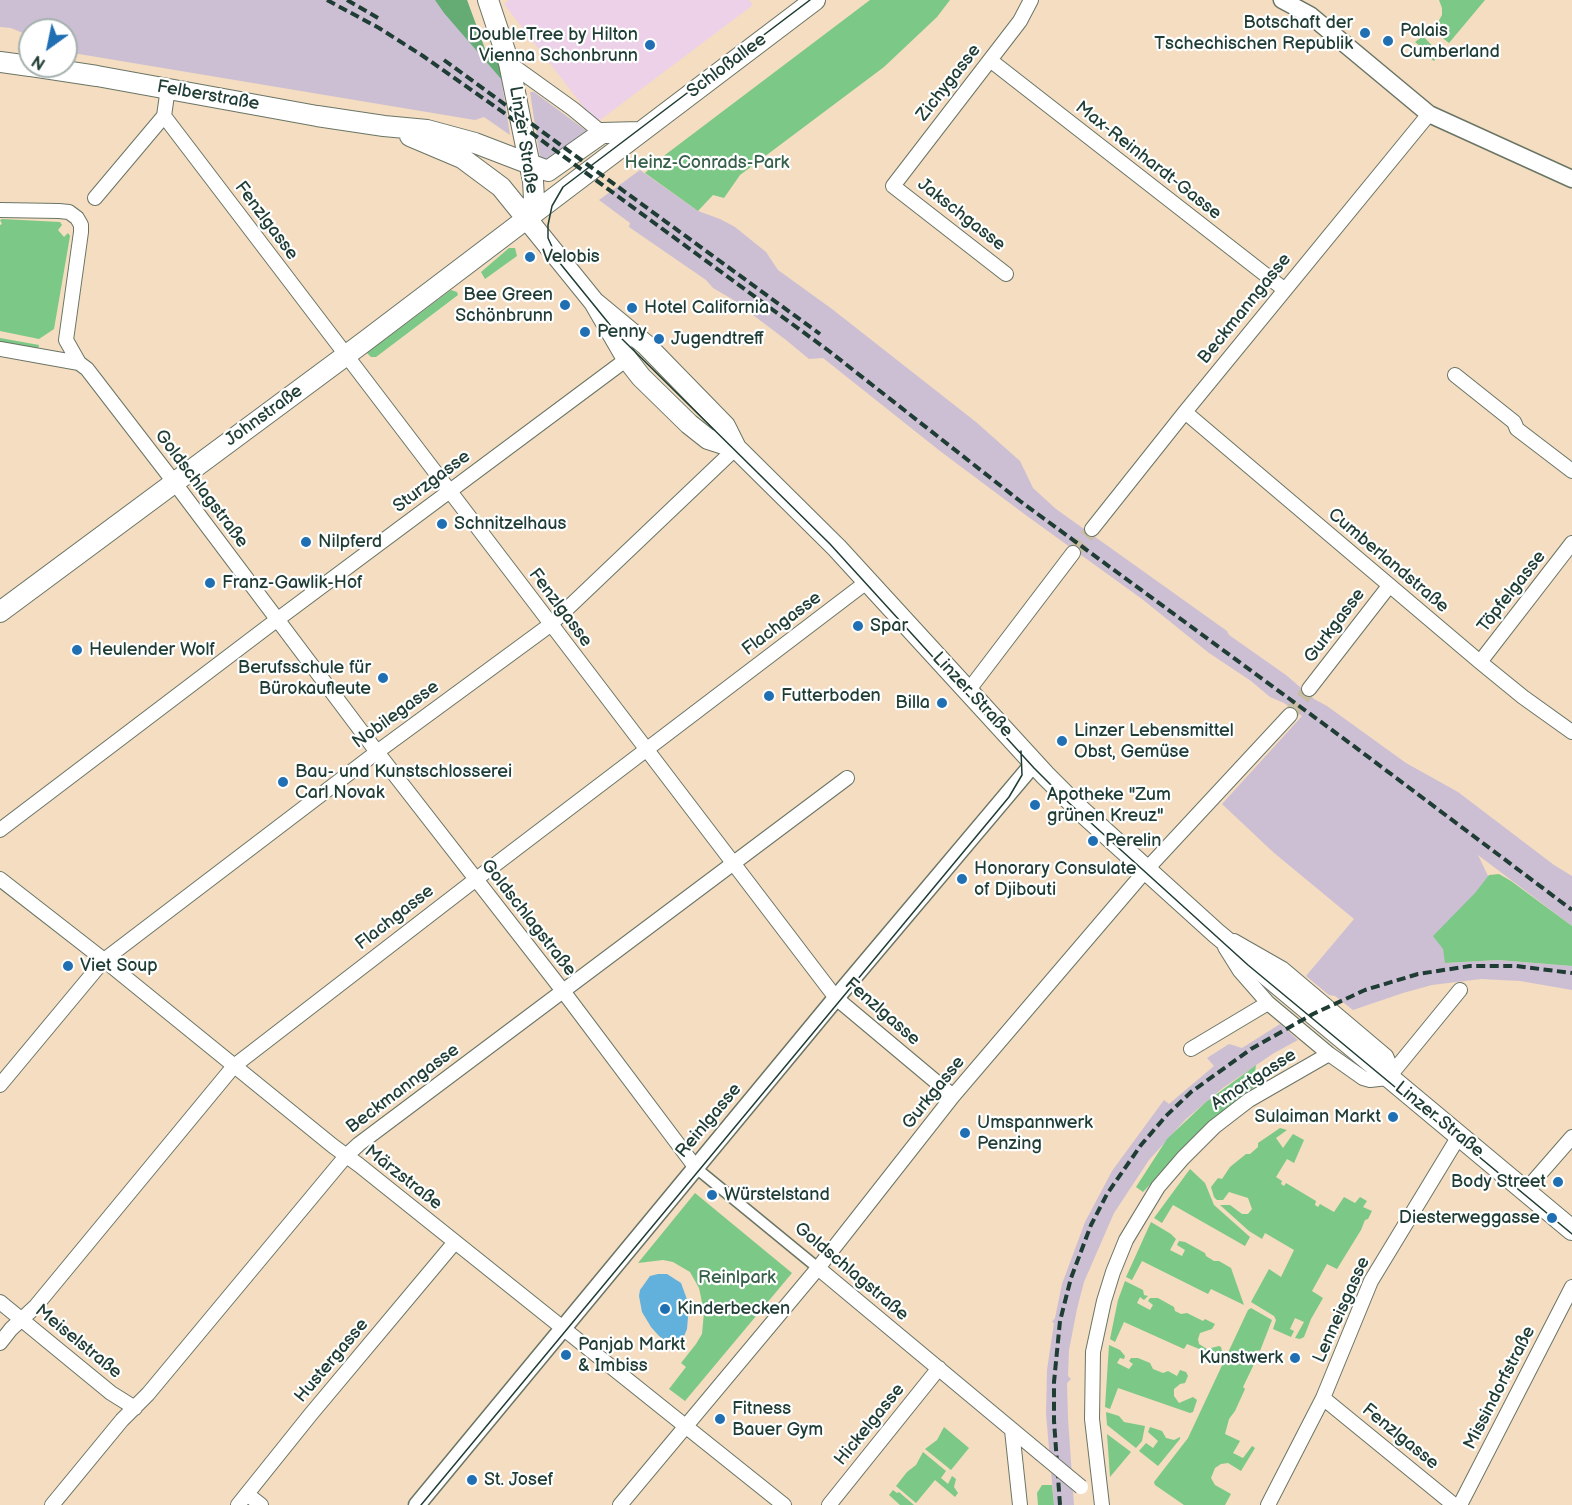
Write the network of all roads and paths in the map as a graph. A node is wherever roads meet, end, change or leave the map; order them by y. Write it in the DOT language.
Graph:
graph roads {
  1 [pos="488,0"];
  2 [pos="815,0"];
  3 [pos="1031,0"];
  4 [pos="1282,0"];
  5 [pos="990,60"];
  6 [pos="0,62"];
  7 [pos="509,63"];
  8 [pos="18,64"];
  9 [pos="78,74"];
  10 [pos="168,88"];
  11 [pos="1429,114"];
  12 [pos="164,116"];
  13 [pos="384,126"];
  14 [pos="639,132"];
  15 [pos="602,133"];
  16 [pos="530,165"];
  17 [pos="1572,179"];
  18 [pos="893,186"];
  19 [pos="95,198"];
  20 [pos="0,210"];
  21 [pos="527,218"];
  22 [pos="1006,274"];
  23 [pos="1285,290"];
  24 [pos="594,302"];
  25 [pos="0,349"];
  26 [pos="346,356"];
  27 [pos="627,359"];
  28 [pos="79,363"];
  29 [pos="1455,375"];
  30 [pos="1185,412"];
  31 [pos="736,448"];
  32 [pos="1572,471"];
  33 [pos="174,482"];
  34 [pos="449,492"];
  35 [pos="1092,529"];
  36 [pos="1572,543"];
  37 [pos="1073,553"];
  38 [pos="868,581"];
  39 [pos="1389,586"];
  40 [pos="2,607"];
  41 [pos="277,619"];
  42 [pos="550,625"];
  43 [pos="1479,662"];
  44 [pos="1309,689"];
  45 [pos="968,691"];
  46 [pos="1290,715"];
  47 [pos="1572,732"];
  48 [pos="646,751"];
  49 [pos="377,752"];
  50 [pos="1034,763"];
  51 [pos="847,778"];
  52 [pos="0,830"];
  53 [pos="732,864"];
  54 [pos="1146,870"];
  55 [pos="0,879"];
  56 [pos="475,880"];
  57 [pos="1216,933"];
  58 [pos="104,960"];
  59 [pos="1460,990"];
  60 [pos="563,992"];
  61 [pos="836,998"];
  62 [pos="1268,1003"];
  63 [pos="1191,1049"];
  64 [pos="1329,1054"];
  65 [pos="234,1066"];
  66 [pos="1388,1078"];
  67 [pos="0,1085"];
  68 [pos="953,1096"];
  69 [pos="1459,1136"];
  70 [pos="1572,1137"];
  71 [pos="346,1156"];
  72 [pos="696,1168"];
  73 [pos="1525,1191"];
  74 [pos="1572,1230"];
  75 [pos="455,1242"];
  76 [pos="818,1268"];
  77 [pos="1572,1287"];
  78 [pos="0,1302"];
  79 [pos="22,1319"];
  80 [pos="563,1328"];
  81 [pos="0,1343"];
  82 [pos="939,1368"];
  83 [pos="1323,1398"];
  84 [pos="135,1408"];
  85 [pos="685,1425"];
  86 [pos="1012,1430"];
  87 [pos="243,1500"];
  88 [pos="52,1505"];
  89 [pos="261,1505"];
  90 [pos="417,1505"];
  91 [pos="620,1505"];
  92 [pos="784,1505"];
  93 [pos="829,1505"];
  94 [pos="1020,1505"];
  95 [pos="1103,1505"];
  96 [pos="1268,1505"];
  97 [pos="1454,1505"];
  98 [pos="1460,1505"];
  1 -- 7 [label="main road, Linzer Straße"];
  2 -- 14 [label="main road, Schloßallee"];
  3 -- 5 [label="street, Zichygasse"];
  4 -- 11 [label="street"];
  5 -- 18 [label="street, Zichygasse"];
  5 -- 23 [label="street, Max-Reinhardt-Gasse"];
  6 -- 8 [label="main road, Felberstraße"];
  7 -- 15 [label="street, Linzer Straße"];
  7 -- 16 [label="main road, Linzer Straße"];
  9 -- 10 [label="main road, Felberstraße"];
  10 -- 12 [label="street"];
  10 -- 13 [label="main road, Felberstraße"];
  11 -- 17 [label="street"];
  11 -- 23 [label="street, Beckmanngasse"];
  12 -- 19 [label="street"];
  12 -- 26 [label="street, Fenzlgasse"];
  13 -- 16 [label="main road, Felberstraße"];
  13 -- 21 [label="main road, Felberstraße"];
  14 -- 15 [label="main road"];
  14 -- 21 [label="main road, Schloßallee"];
  15 -- 16 [label="main road"];
  16 -- 21 [label="main road, Linzer Straße"];
  18 -- 22 [label="street, Jakschgasse"];
  20 -- 28 [label="street, Goldschlagstraße"];
  21 -- 24 [label="main road, Linzer Straße"];
  21 -- 26 [label="main road, Johnstraße"];
  23 -- 30 [label="street, Beckmanngasse"];
  24 -- 27 [label="main road, Linzer Straße"];
  24 -- 31 [label="main road, Linzer Straße"];
  25 -- 28 [label="street"];
  26 -- 33 [label="main road, Johnstraße"];
  26 -- 34 [label="street, Fenzlgasse"];
  27 -- 31 [label="main road, Linzer Straße"];
  27 -- 34 [label="street, Sturzgasse"];
  28 -- 33 [label="street, Goldschlagstraße"];
  29 -- 32 [label="street"];
  30 -- 35 [label="street, Beckmanngasse"];
  30 -- 39 [label="street, Cumberlandstraße"];
  31 -- 38 [label="main road, Linzer Straße"];
  31 -- 42 [label="street, Nobilegasse"];
  33 -- 40 [label="main road, Johnstraße"];
  33 -- 41 [label="street, Goldschlagstraße"];
  34 -- 41 [label="street, Sturzgasse"];
  34 -- 42 [label="street, Fenzlgasse"];
  36 -- 43 [label="street, Töpfelgasse"];
  37 -- 45 [label="street"];
  38 -- 45 [label="main road, Linzer Straße"];
  38 -- 48 [label="street, Flachgasse"];
  39 -- 43 [label="street, Cumberlandstraße"];
  39 -- 44 [label="street, Gurkgasse"];
  41 -- 49 [label="street, Goldschlagstraße"];
  41 -- 52 [label="street, Sturzgasse"];
  42 -- 48 [label="street, Fenzlgasse"];
  42 -- 49 [label="street, Nobilegasse"];
  43 -- 47 [label="street, Cumberlandstraße"];
  45 -- 50 [label="main road, Linzer Straße"];
  46 -- 54 [label="street, Gurkgasse"];
  48 -- 53 [label="street, Fenzlgasse"];
  48 -- 56 [label="street, Flachgasse"];
  49 -- 56 [label="street, Goldschlagstraße"];
  49 -- 58 [label="street, Nobilegasse"];
  50 -- 54 [label="main road, Linzer Straße"];
  50 -- 61 [label="street, Reinlgasse"];
  51 -- 53 [label="street, Beckmanngasse"];
  53 -- 60 [label="street, Beckmanngasse"];
  53 -- 61 [label="street, Fenzlgasse"];
  54 -- 57 [label="main road, Linzer Straße"];
  54 -- 68 [label="street, Gurkgasse"];
  55 -- 58 [label="street, Märzstraße"];
  56 -- 60 [label="street, Goldschlagstraße"];
  56 -- 65 [label="street, Flachgasse"];
  57 -- 62 [label="street, Linzer Straße"];
  57 -- 66 [label="main road, Linzer Straße"];
  58 -- 65 [label="street, Märzstraße"];
  58 -- 67 [label="street, Nobilegasse"];
  59 -- 66 [label="street"];
  60 -- 71 [label="street, Beckmanngasse"];
  60 -- 72 [label="street, Goldschlagstraße"];
  61 -- 68 [label="street, Fenzlgasse"];
  61 -- 72 [label="street, Reinlgasse"];
  62 -- 63 [label="street"];
  62 -- 64 [label="street, Linzer Straße"];
  64 -- 66 [label="street, Linzer Straße"];
  64 -- 95 [label="street, Amortgasse"];
  65 -- 71 [label="street, Märzstraße"];
  65 -- 79 [label="street, Flachgasse"];
  66 -- 69 [label="main road, Linzer Straße"];
  68 -- 76 [label="street, Gurkgasse"];
  69 -- 73 [label="main road, Linzer Straße"];
  69 -- 83 [label="street, Lenneisgasse"];
  70 -- 73 [label="street"];
  71 -- 75 [label="street, Märzstraße"];
  71 -- 84 [label="street, Beckmanngasse"];
  72 -- 76 [label="street, Goldschlagstraße"];
  72 -- 80 [label="street, Reinlgasse"];
  73 -- 74 [label="main road, Linzer Straße"];
  75 -- 80 [label="street, Märzstraße"];
  75 -- 87 [label="street, Hustergasse"];
  76 -- 82 [label="street, Goldschlagstraße"];
  76 -- 85 [label="street, Gurkgasse"];
  77 -- 98 [label="street, Missindorfstraße"];
  78 -- 79 [label="street, Meiselstraße"];
  79 -- 81 [label="street, Flachgasse"];
  79 -- 84 [label="street, Meiselstraße"];
  80 -- 85 [label="street, Märzstraße"];
  80 -- 90 [label="street, Reinlgasse"];
  82 -- 86 [label="street, Goldschlagstraße"];
  82 -- 93 [label="street, Hickelgasse"];
  83 -- 96 [label="street, Lenneisgasse"];
  83 -- 97 [label="street, Fenzlgasse"];
  84 -- 88 [label="street, Beckmanngasse"];
  85 -- 91 [label="street, Gurkgasse"];
  85 -- 92 [label="street, Märzstraße"];
  86 -- 94 [label="street"];
  86 -- 95 [label="street, Goldschlagstraße, bridge"];
  87 -- 89 [label="street"];
}
